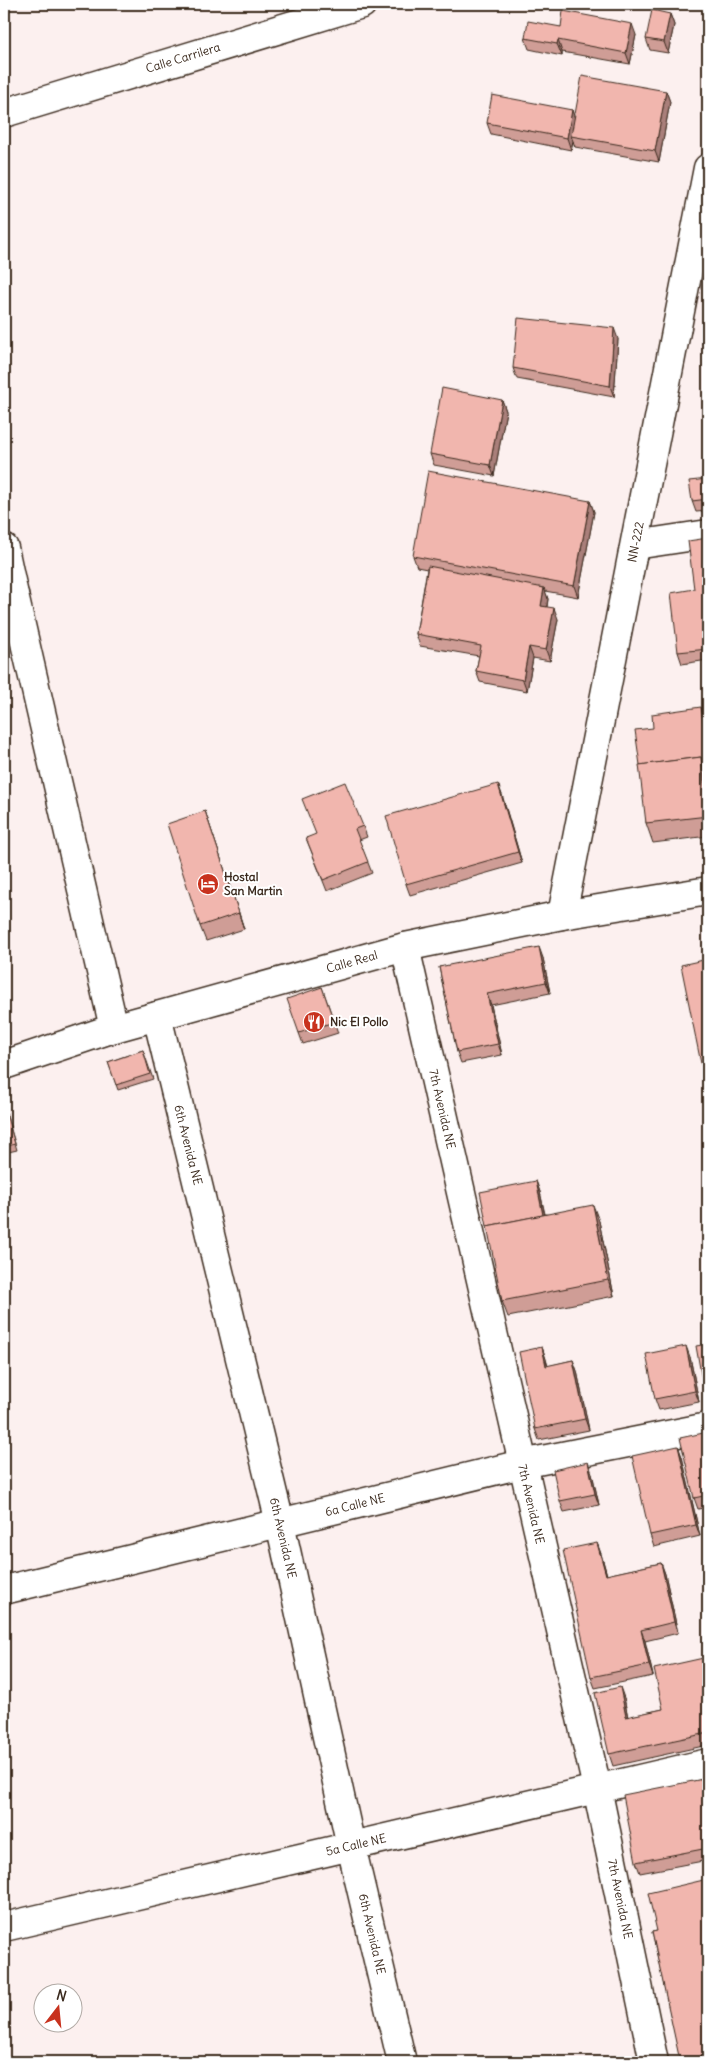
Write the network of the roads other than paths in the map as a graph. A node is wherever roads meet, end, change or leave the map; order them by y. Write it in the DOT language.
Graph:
graph roads {
  1 [pos="362,4"];
  2 [pos="4,113"];
  3 [pos="708,168"];
  4 [pos="708,534"];
  5 [pos="635,545"];
  6 [pos="4,548"];
  7 [pos="9,593"];
  8 [pos="708,892"];
  9 [pos="562,915"];
  10 [pos="405,947"];
  11 [pos="157,1016"];
  12 [pos="114,1028"];
  13 [pos="4,1065"];
  14 [pos="708,1427"];
  15 [pos="522,1464"];
  16 [pos="280,1523"];
  17 [pos="4,1590"];
  18 [pos="708,1763"];
  19 [pos="597,1788"];
  20 [pos="351,1846"];
  21 [pos="4,1927"];
  22 [pos="402,2062"];
  23 [pos="654,2062"];
  1 -- 2 [label="street, Calle Carrilera"];
  3 -- 5 [label="street, NN-222"];
  4 -- 5 [label="street"];
  5 -- 9 [label="street, NN-222"];
  6 -- 7 [label="street"];
  7 -- 12 [label="street"];
  8 -- 9 [label="street, Calle Real"];
  9 -- 10 [label="street, Calle Real"];
  10 -- 11 [label="street, Calle Real"];
  10 -- 15 [label="street, 7th Avenida NE"];
  11 -- 12 [label="street, Calle Real"];
  11 -- 16 [label="street, 6th Avenida NE"];
  12 -- 13 [label="street, Calle Real"];
  14 -- 15 [label="street, 6a Calle NE"];
  15 -- 16 [label="street, 6a Calle NE"];
  15 -- 19 [label="street, 7th Avenida NE"];
  16 -- 17 [label="street, 6a Calle NE"];
  16 -- 20 [label="street, 6th Avenida NE"];
  18 -- 19 [label="street, 5a Calle NE"];
  19 -- 20 [label="street, 5a Calle NE"];
  19 -- 23 [label="street, 7th Avenida NE"];
  20 -- 21 [label="street, 5a Calle NE"];
  20 -- 22 [label="street, 6th Avenida NE"];
}
